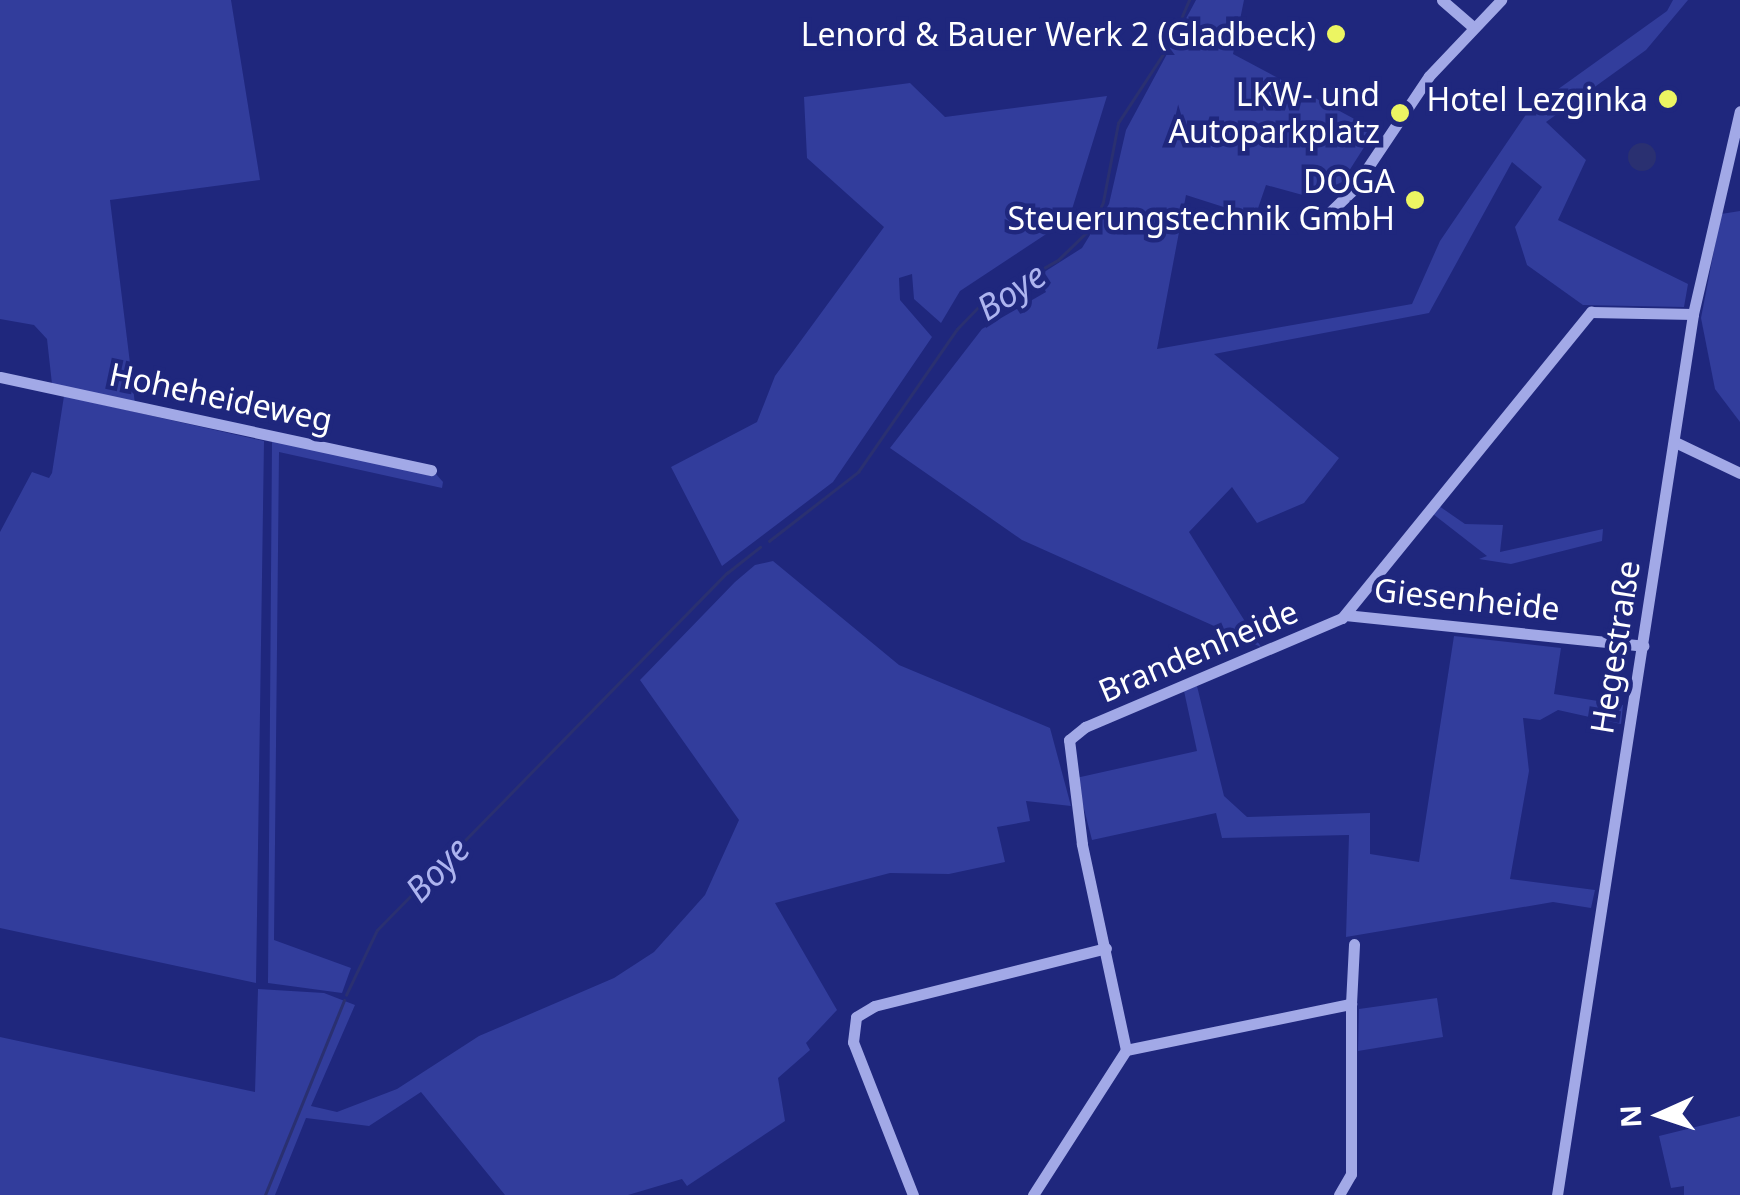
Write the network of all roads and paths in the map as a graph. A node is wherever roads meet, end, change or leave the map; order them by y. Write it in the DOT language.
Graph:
graph roads {
  1 [pos="1442,0"];
  2 [pos="1501,0"];
  3 [pos="1472,26"];
  4 [pos="1740,111"];
  5 [pos="1328,214"];
  6 [pos="1693,314"];
  7 [pos="0,377"];
  8 [pos="1674,442"];
  9 [pos="431,470"];
  10 [pos="1740,473"];
  11 [pos="1345,615"];
  12 [pos="1643,646"];
  13 [pos="1354,944"];
  14 [pos="1106,948"];
  15 [pos="1352,1004"];
  16 [pos="1126,1050"];
  17 [pos="913,1195"];
  18 [pos="1033,1195"];
  19 [pos="1340,1195"];
  20 [pos="1557,1195"];
  1 -- 3 [label="street"];
  2 -- 3 [label="street"];
  3 -- 5 [label="street"];
  4 -- 6 [label="street, Hegestraße"];
  6 -- 8 [label="street, Hegestraße"];
  6 -- 11 [label="street, Brandenheide"];
  7 -- 9 [label="street, Hoheheideweg"];
  8 -- 10 [label="street"];
  8 -- 12 [label="street, Hegestraße"];
  11 -- 12 [label="street, Giesenheide"];
  11 -- 14 [label="street, Brandenheide"];
  12 -- 20 [label="street, Hegestraße"];
  13 -- 15 [label="street"];
  14 -- 16 [label="street, Brandenheide"];
  14 -- 17 [label="street"];
  15 -- 16 [label="street"];
  15 -- 19 [label="street"];
  16 -- 18 [label="street"];
}
